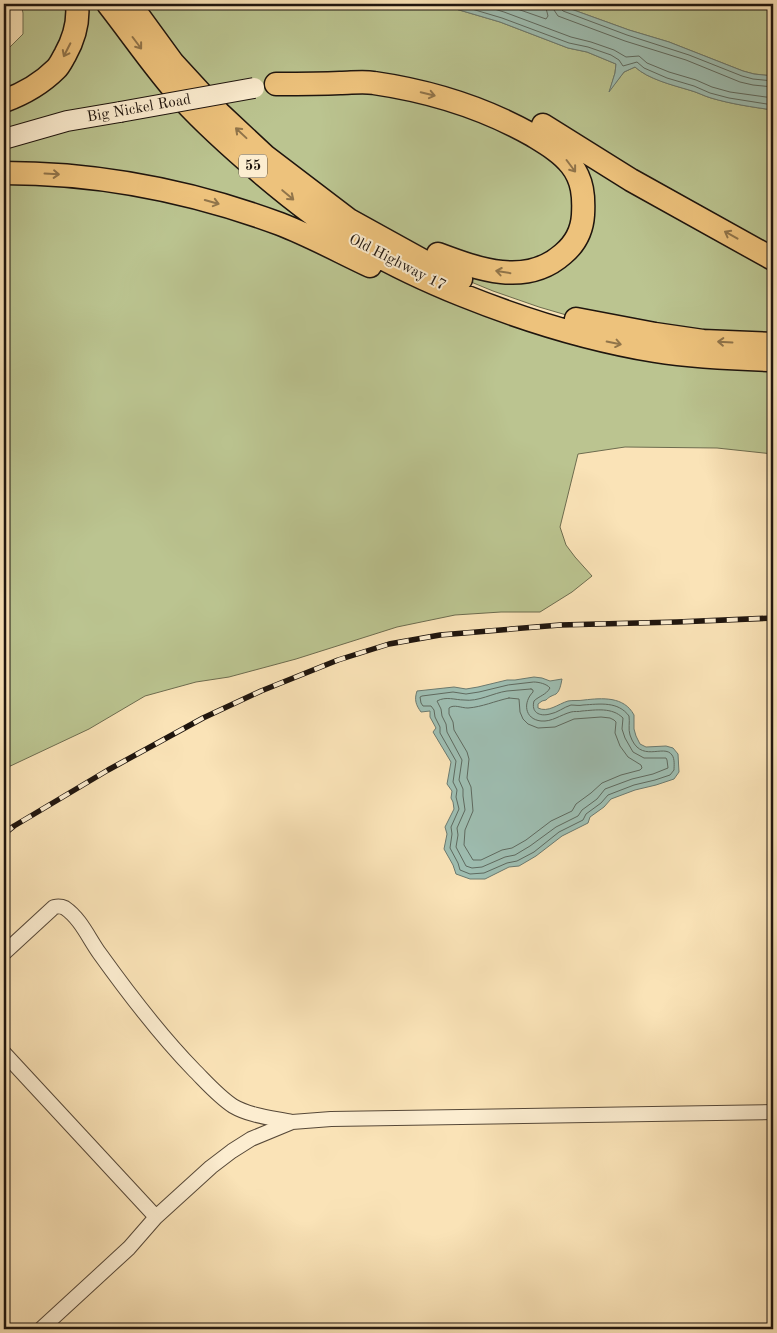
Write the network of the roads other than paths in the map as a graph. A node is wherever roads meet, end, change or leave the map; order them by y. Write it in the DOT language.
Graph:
graph roads {
  1 [pos="77,4"];
  2 [pos="108,4"];
  3 [pos="130,4"];
  4 [pos="265,86"];
  5 [pos="4,100"];
  6 [pos="4,139"];
  7 [pos="4,173"];
  8 [pos="377,236"];
  9 [pos="773,259"];
  10 [pos="435,284"];
  11 [pos="773,344"];
  12 [pos="773,360"];
  13 [pos="4,953"];
  14 [pos="4,1053"];
  15 [pos="773,1112"];
  16 [pos="292,1122"];
  17 [pos="156,1217"];
  18 [pos="41,1329"];
  1 -- 5 [label="main road, one-way"];
  2 -- 10 [label="main road, Old Highway 17 / 55, one-way"];
  8 -- 3 [label="main road, Old Highway 17 / 55, one-way"];
  4 -- 6 [label="main road, Big Nickel Road, bridge"];
  4 -- 8 [label="main road, one-way"];
  9 -- 4 [label="main road, one-way"];
  7 -- 10 [label="main road, one-way"];
  11 -- 8 [label="main road, Old Highway 17 / 55, one-way"];
  10 -- 12 [label="main road, Old Highway 17 / 55, one-way"];
  13 -- 16 [label="street"];
  14 -- 17 [label="street"];
  15 -- 16 [label="street"];
  16 -- 17 [label="street"];
  17 -- 18 [label="street"];
}
